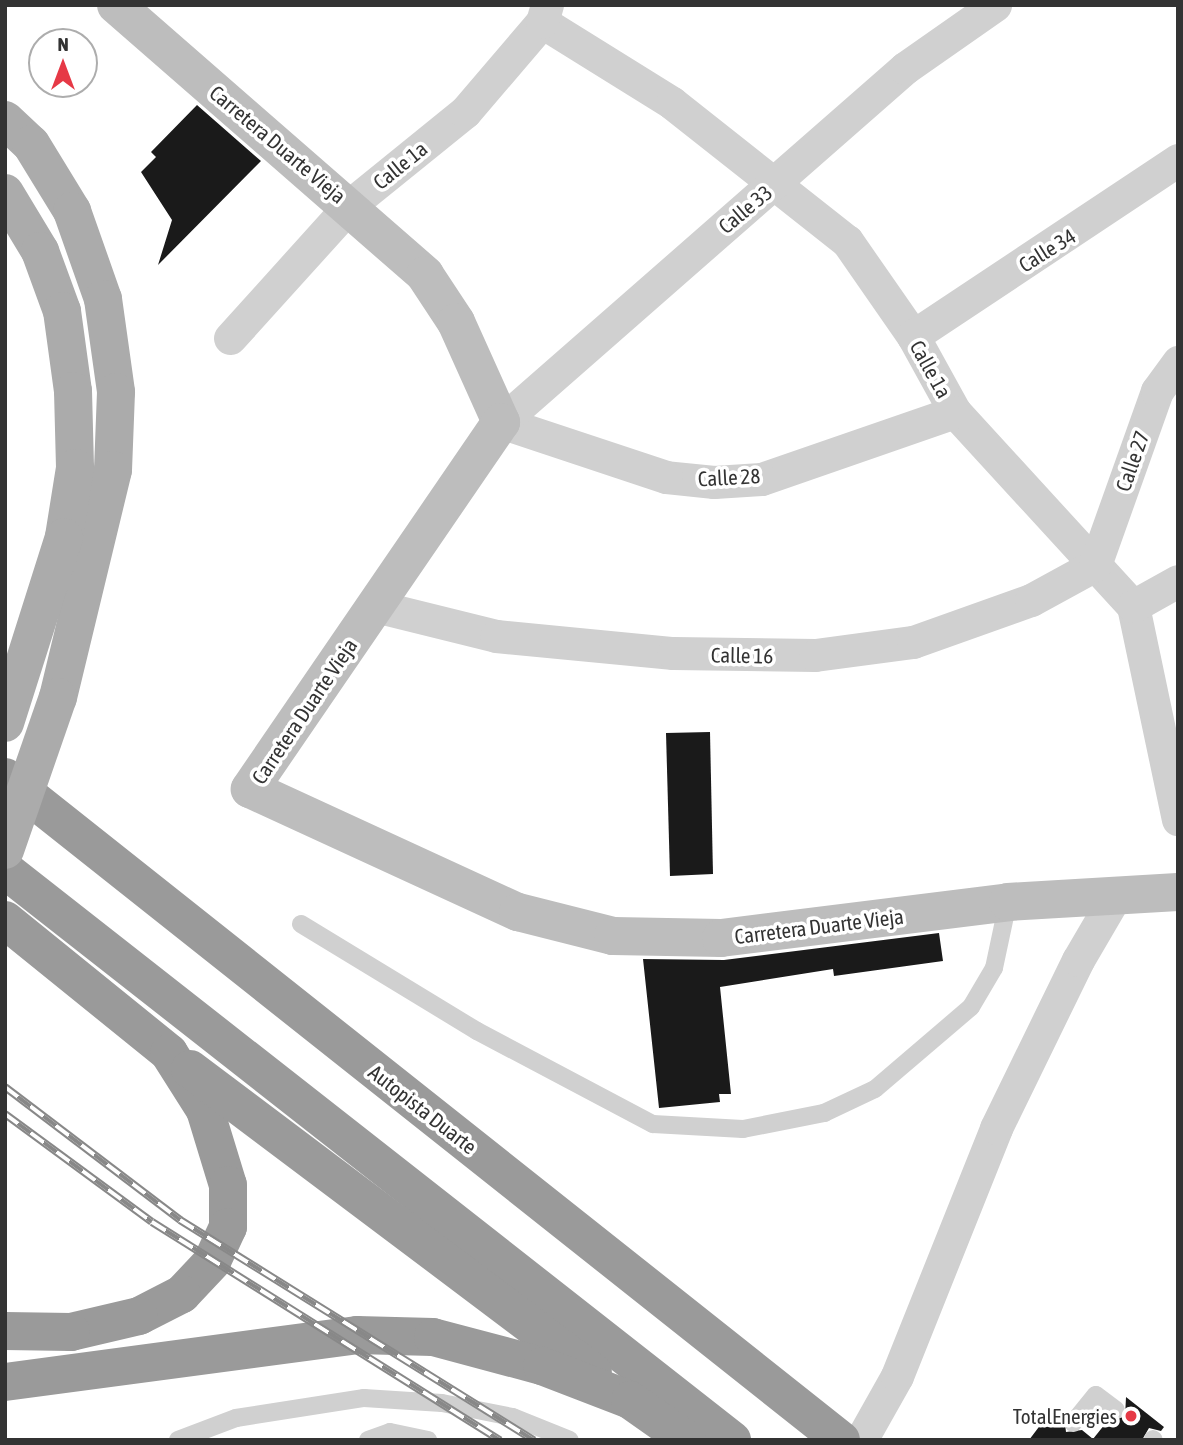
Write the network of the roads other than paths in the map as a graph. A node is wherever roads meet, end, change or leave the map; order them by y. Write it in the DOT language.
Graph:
graph roads {
  1 [pos="116,5"];
  2 [pos="995,5"];
  3 [pos="544,13"];
  4 [pos="5,120"];
  5 [pos="1178,160"];
  6 [pos="777,182"];
  7 [pos="5,193"];
  8 [pos="350,205"];
  9 [pos="913,336"];
  10 [pos="230,338"];
  11 [pos="1178,362"];
  12 [pos="955,412"];
  13 [pos="502,422"];
  14 [pos="1095,565"];
  15 [pos="1178,581"];
  16 [pos="376,606"];
  17 [pos="1133,606"];
  18 [pos="5,723"];
  19 [pos="5,777"];
  20 [pos="1178,819"];
  21 [pos="5,850"];
  22 [pos="5,870"];
  23 [pos="1178,892"];
  24 [pos="1116,895"];
  25 [pos="1009,902"];
  26 [pos="5,920"];
  27 [pos="301,924"];
  28 [pos="169,1053"];
  29 [pos="5,1331"];
  30 [pos="5,1382"];
  31 [pos="630,1400"];
  32 [pos="1116,1410"];
  33 [pos="1073,1423"];
  34 [pos="178,1440"];
  35 [pos="368,1440"];
  36 [pos="428,1440"];
  37 [pos="570,1440"];
  38 [pos="687,1440"];
  39 [pos="732,1440"];
  40 [pos="841,1440"];
  41 [pos="861,1440"];
  1 -- 8 [label="main road, Carretera Duarte Vieja"];
  2 -- 6 [label="street, Calle 33"];
  3 -- 6 [label="street, Calle 1a"];
  3 -- 8 [label="street, Calle 1a"];
  4 -- 21 [label="main road, bridge"];
  5 -- 9 [label="street, Calle 34"];
  6 -- 9 [label="street, Calle 1a"];
  6 -- 13 [label="street, Calle 33"];
  7 -- 18 [label="main road"];
  8 -- 10 [label="street, Calle 1a"];
  8 -- 13 [label="main road, Carretera Duarte Vieja"];
  9 -- 12 [label="street, Calle 1a"];
  11 -- 14 [label="street, Calle 27"];
  12 -- 13 [label="street, Calle 28"];
  12 -- 14 [label="street, Calle 1a"];
  13 -- 16 [label="main road, Carretera Duarte Vieja"];
  14 -- 16 [label="street, Calle 16"];
  14 -- 17 [label="street, Calle 1a"];
  15 -- 17 [label="street"];
  16 -- 25 [label="main road, Carretera Duarte Vieja"];
  17 -- 20 [label="street"];
  19 -- 40 [label="highway, Autopista Duarte"];
  22 -- 39 [label="highway"];
  23 -- 24 [label="main road, Carretera Duarte Vieja"];
  24 -- 25 [label="main road, Carretera Duarte Vieja"];
  24 -- 41 [label="street"];
  25 -- 27 [label="lane"];
  26 -- 28 [label="highway"];
  28 -- 29 [label="highway"];
  28 -- 31 [label="highway"];
  30 -- 31 [label="highway"];
  31 -- 38 [label="highway"];
  32 -- 33 [label="lane"];
  34 -- 37 [label="lane"];
  35 -- 36 [label="lane"];
}
